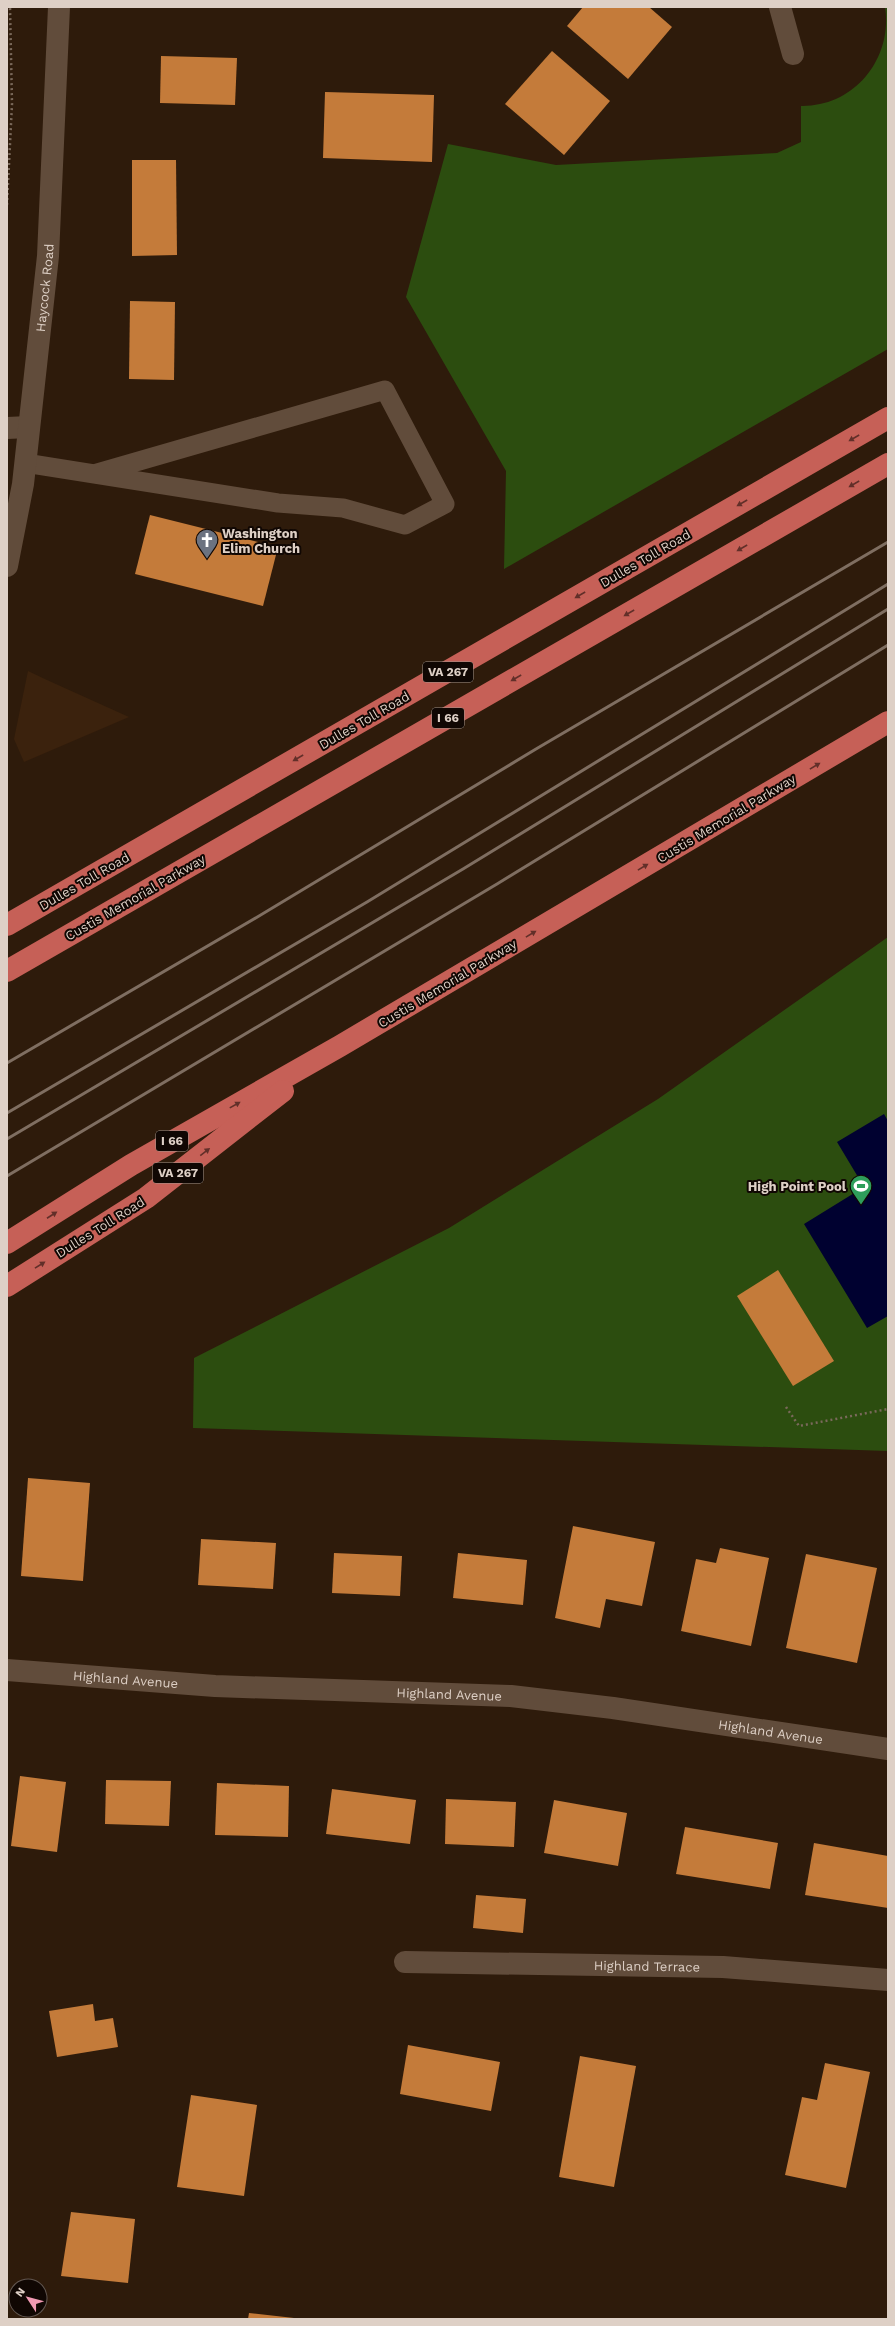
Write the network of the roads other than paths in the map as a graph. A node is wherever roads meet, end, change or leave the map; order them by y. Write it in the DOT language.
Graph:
graph roads {
  1 [pos="59,7"];
  2 [pos="780,7"];
  3 [pos="793,54"];
  4 [pos="888,418"];
  5 [pos="29,426"];
  6 [pos="7,428"];
  7 [pos="25,463"];
  8 [pos="888,464"];
  9 [pos="94,474"];
  10 [pos="7,566"];
  11 [pos="888,722"];
  12 [pos="7,925"];
  13 [pos="7,971"];
  14 [pos="340,1046"];
  15 [pos="7,1243"];
  16 [pos="7,1286"];
  17 [pos="7,1670"];
  18 [pos="888,1749"];
  19 [pos="404,1962"];
  20 [pos="888,1980"];
  1 -- 5 [label="street, Haycock Road"];
  2 -- 3 [label="street"];
  4 -- 12 [label="highway, Dulles Toll Road / VA 267, one-way"];
  5 -- 6 [label="street"];
  5 -- 7 [label="street, Haycock Road"];
  7 -- 9 [label="lane"];
  7 -- 10 [label="street, Haycock Road"];
  8 -- 13 [label="highway, Custis Memorial Parkway / I 66, one-way"];
  9 -- 9 [label="lane"];
  14 -- 11 [label="highway, Custis Memorial Parkway / I 66, one-way"];
  15 -- 14 [label="highway, Custis Memorial Parkway / I 66, one-way"];
  16 -- 14 [label="highway, Dulles Toll Road / VA 267, one-way"];
  17 -- 18 [label="street, Highland Avenue"];
  19 -- 20 [label="street, Highland Terrace"];
}
